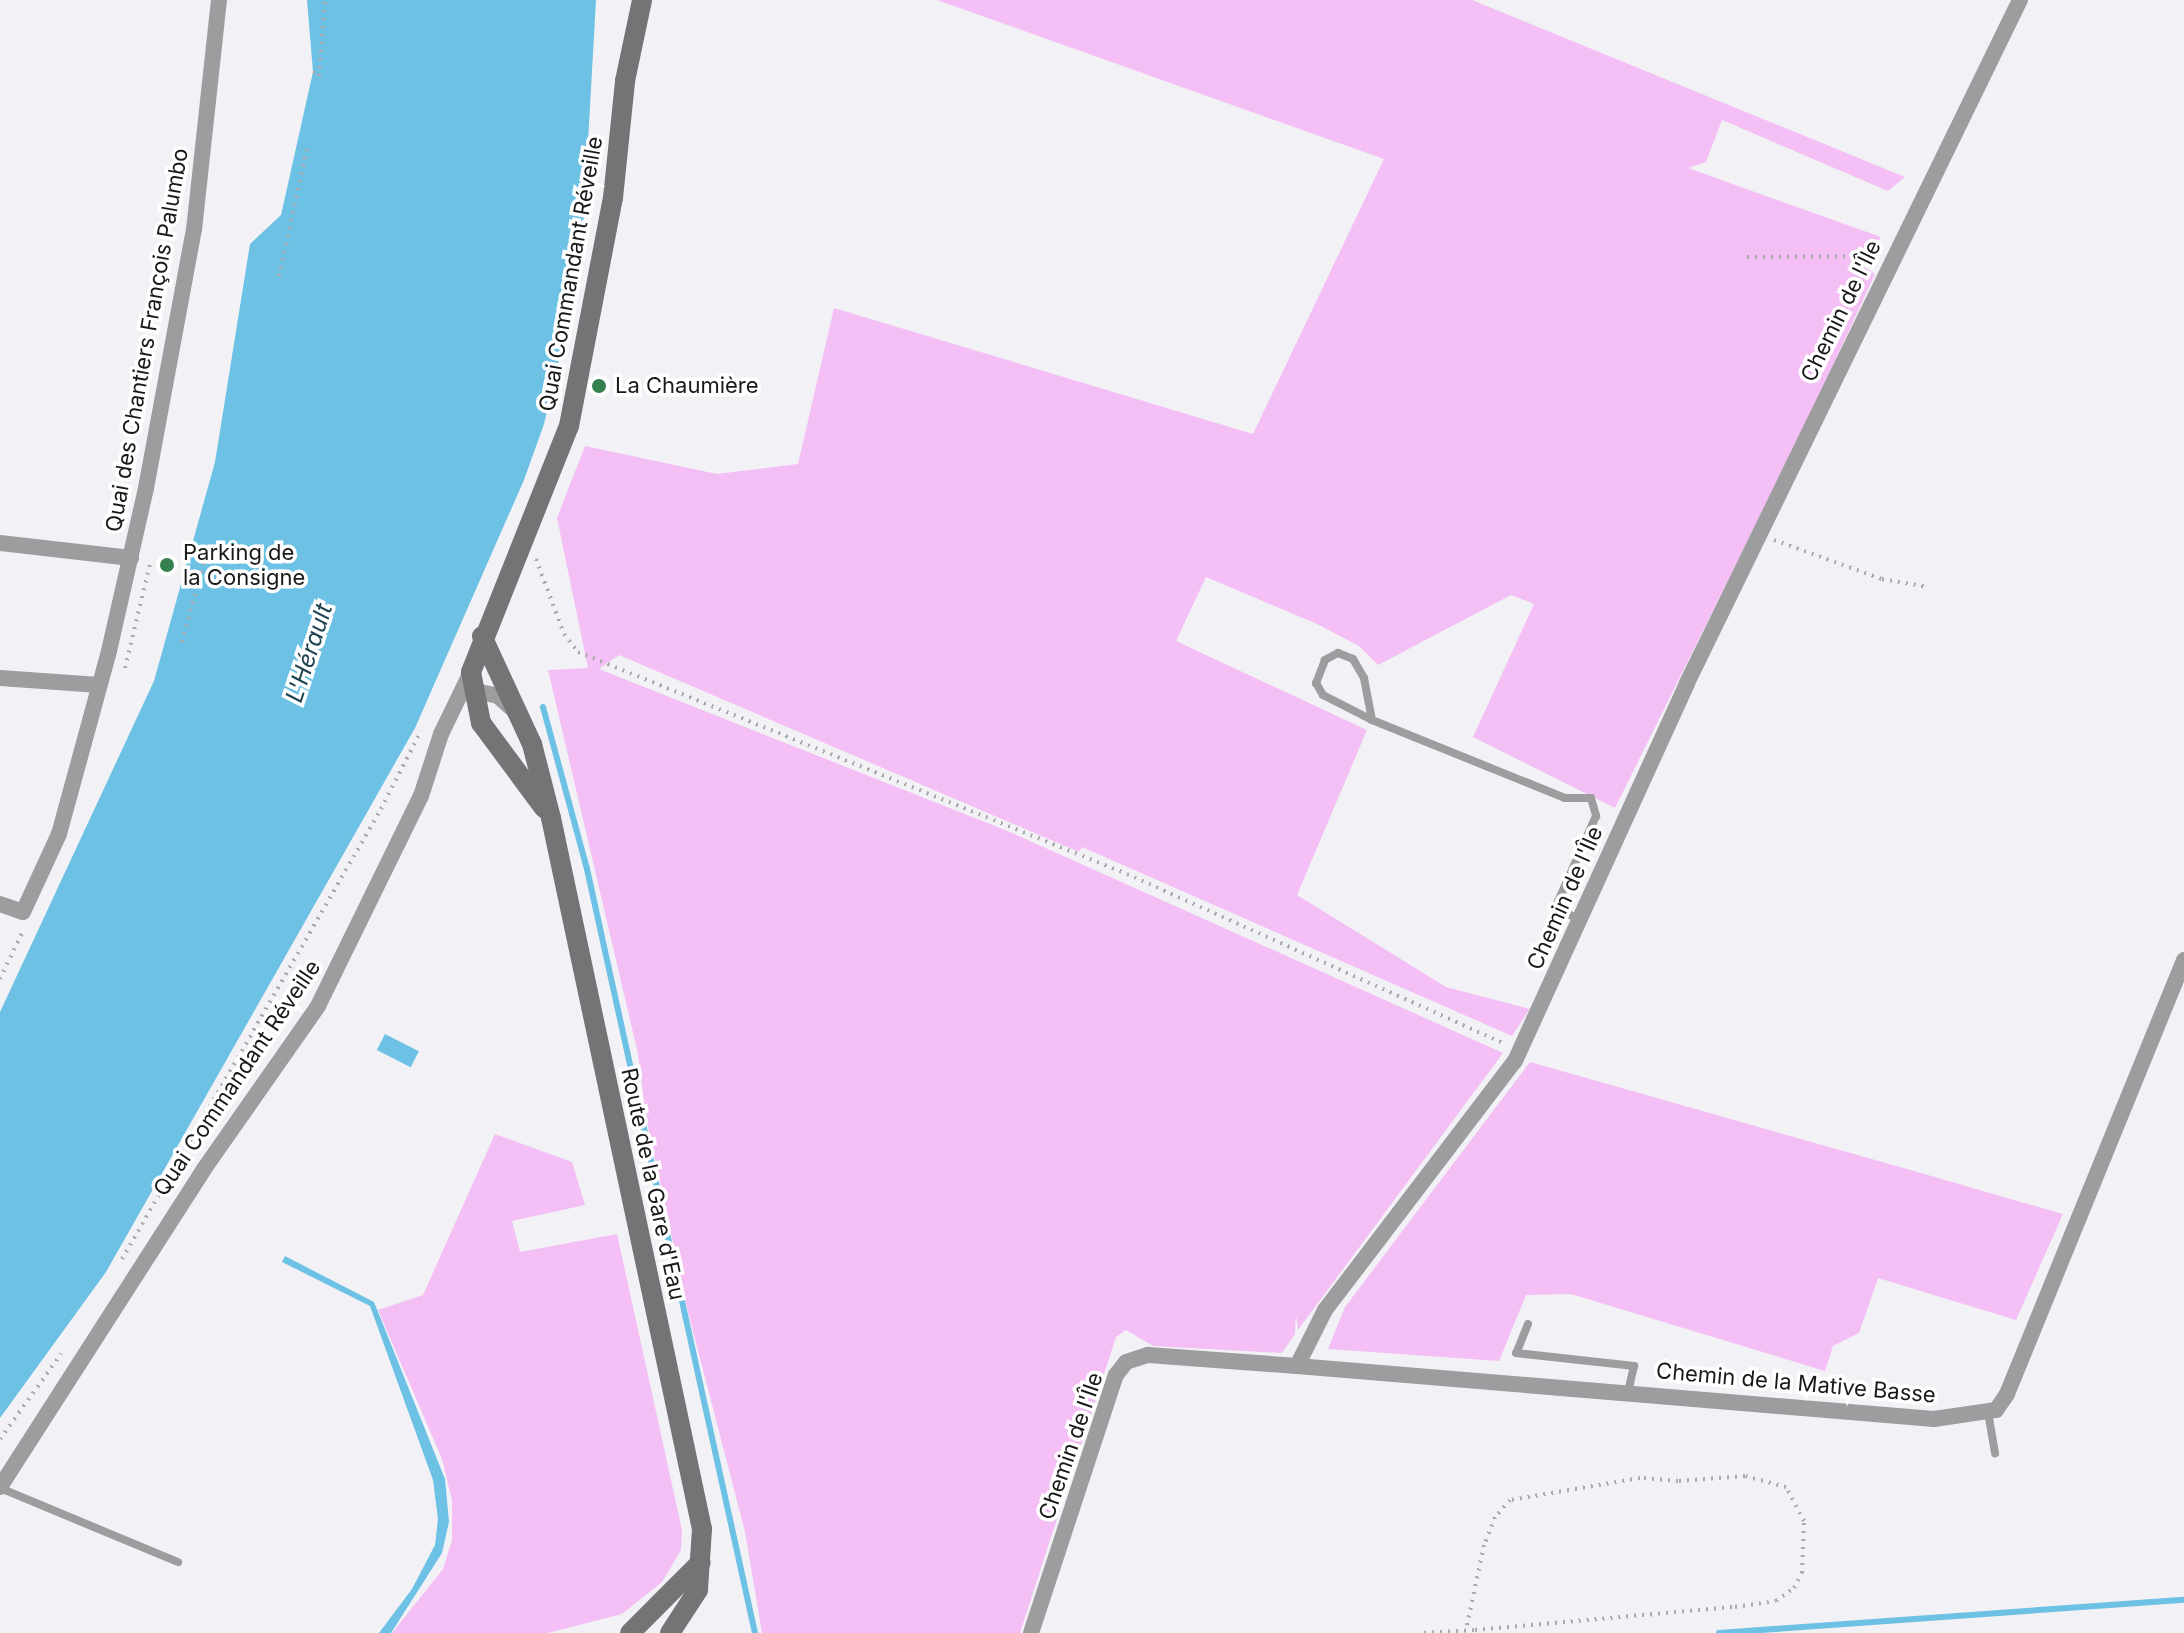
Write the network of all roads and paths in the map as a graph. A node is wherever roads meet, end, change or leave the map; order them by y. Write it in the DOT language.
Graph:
graph roads {
  1 [pos="219,0"];
  2 [pos="325,0"];
  3 [pos="642,0"];
  4 [pos="2020,0"];
  5 [pos="313,72"];
  6 [pos="307,149"];
  7 [pos="1892,256"];
  8 [pos="1747,257"];
  9 [pos="279,276"];
  10 [pos="1758,534"];
  11 [pos="521,539"];
  12 [pos="0,543"];
  13 [pos="207,551"];
  14 [pos="131,558"];
  15 [pos="1928,587"];
  16 [pos="482,636"];
  17 [pos="182,642"];
  18 [pos="0,678"];
  19 [pos="469,683"];
  20 [pos="99,685"];
  21 [pos="520,716"];
  22 [pos="1372,720"];
  23 [pos="424,725"];
  24 [pos="551,818"];
  25 [pos="0,904"];
  26 [pos="1579,919"];
  27 [pos="2184,960"];
  28 [pos="1520,1050"];
  29 [pos="120,1262"];
  30 [pos="1528,1324"];
  31 [pos="63,1352"];
  32 [pos="1297,1366"];
  33 [pos="1628,1391"];
  34 [pos="1988,1412"];
  35 [pos="0,1439"];
  36 [pos="1995,1453"];
  37 [pos="0,1487"];
  38 [pos="178,1562"];
  39 [pos="701,1562"];
  40 [pos="1466,1630"];
  41 [pos="630,1633"];
  42 [pos="670,1633"];
  43 [pos="1031,1633"];
  44 [pos="1424,1633"];
  1 -- 14 [label="street, Quai des Chantiers François Palumbo"];
  2 -- 5 [label="path"];
  3 -- 11 [label="main road, Quai Commandant Réveille"];
  4 -- 7 [label="street, Chemin de l'Île"];
  6 -- 9 [label="path"];
  7 -- 8 [label="path"];
  7 -- 10 [label="street, Chemin de l'Île"];
  10 -- 15 [label="path"];
  10 -- 26 [label="street, Chemin de l'Île"];
  11 -- 16 [label="main road, Quai Commandant Réveille"];
  11 -- 28 [label="path"];
  12 -- 14 [label="street"];
  13 -- 17 [label="path"];
  14 -- 20 [label="street, Quai des Chantiers François Palumbo"];
  16 -- 19 [label="main road"];
  16 -- 21 [label="main road, Route de la Gare d'Eau"];
  18 -- 20 [label="street"];
  19 -- 21 [label="street"];
  19 -- 24 [label="main road, Route de la Gare d'Eau"];
  19 -- 37 [label="street, Quai Commandant Réveille"];
  20 -- 25 [label="street, Quai des Chantiers François Palumbo"];
  21 -- 24 [label="main road, Route de la Gare d'Eau"];
  22 -- 22 [label="lane"];
  22 -- 26 [label="lane"];
  23 -- 29 [label="path"];
  24 -- 39 [label="main road, Route de la Gare d'Eau"];
  26 -- 28 [label="street, Chemin de l'Île"];
  27 -- 34 [label="street"];
  28 -- 32 [label="street, Chemin de l'Île"];
  30 -- 33 [label="lane"];
  31 -- 35 [label="path"];
  32 -- 33 [label="street, Chemin de la Mative Basse"];
  32 -- 43 [label="street, Chemin de l'Île"];
  33 -- 34 [label="street, Chemin de la Mative Basse"];
  34 -- 36 [label="lane"];
  37 -- 38 [label="lane"];
  39 -- 41 [label="main road"];
  39 -- 42 [label="main road, Route de la Gare d'Eau"];
  40 -- 40 [label="path"];
  40 -- 44 [label="path"];
}
